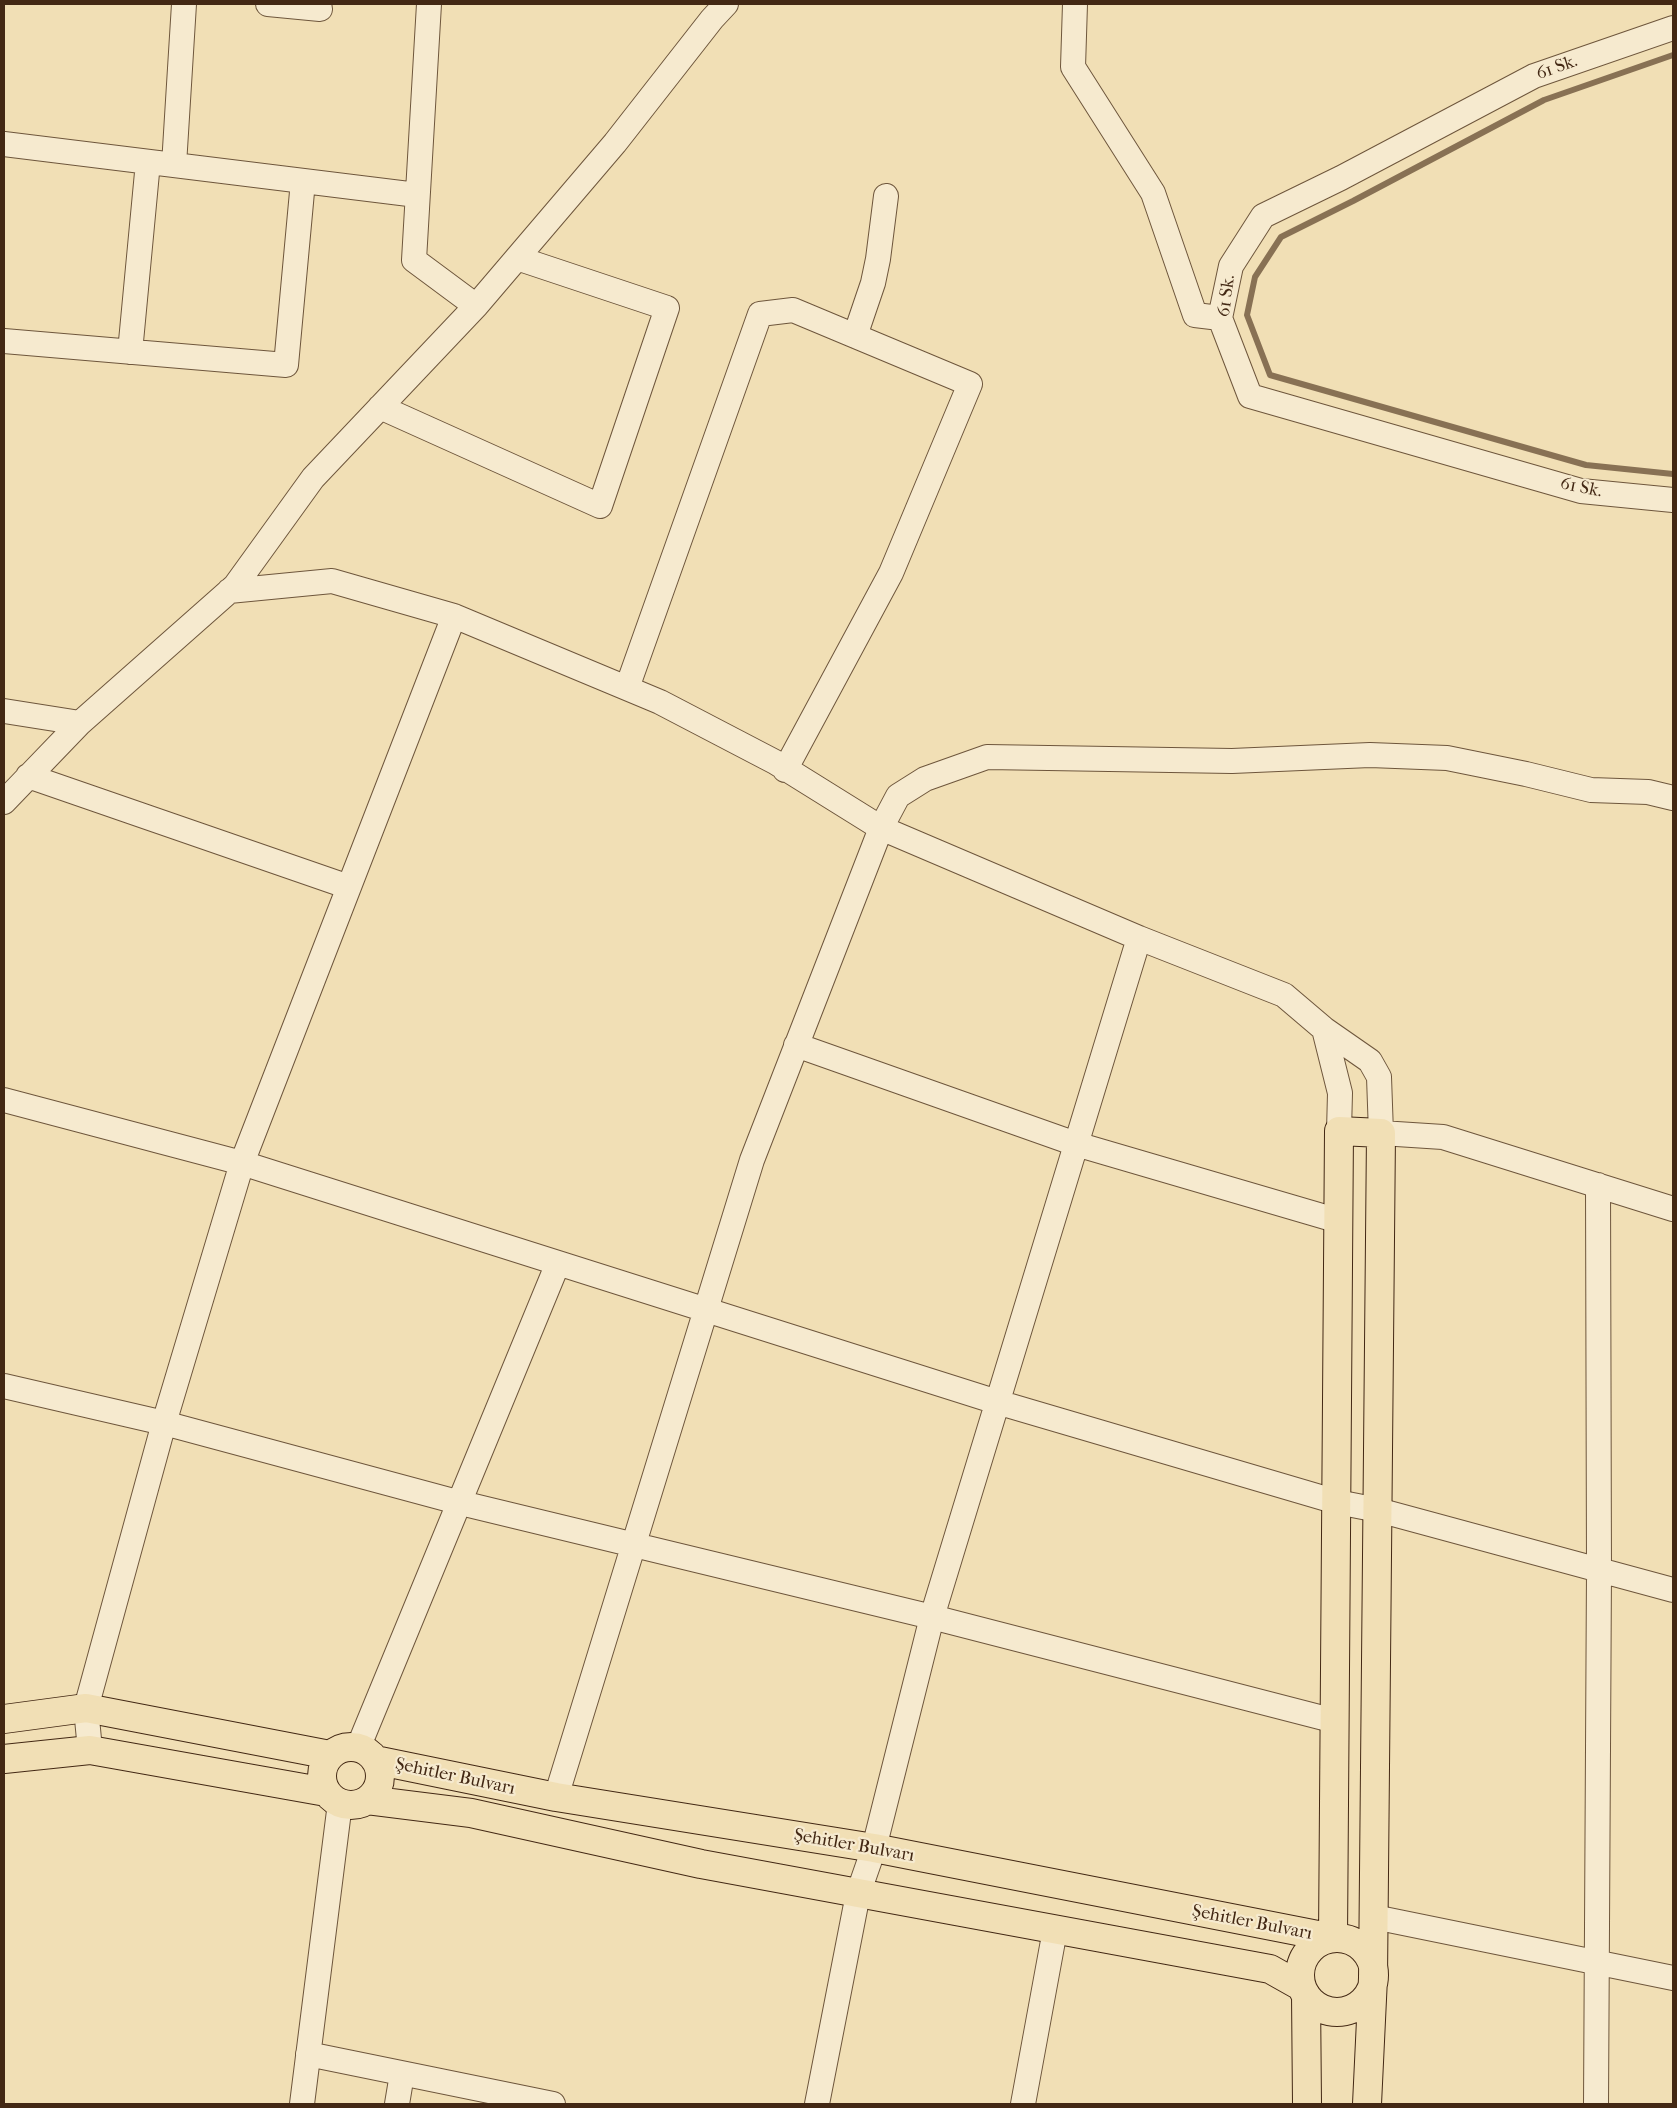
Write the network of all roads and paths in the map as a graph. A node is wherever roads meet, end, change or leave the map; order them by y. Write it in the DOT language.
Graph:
graph roads {
  1 [pos="184,4"];
  2 [pos="268,4"];
  3 [pos="429,4"];
  4 [pos="726,4"];
  5 [pos="1075,4"];
  6 [pos="320,9"];
  7 [pos="1673,28"];
  8 [pos="4,144"];
  9 [pos="148,162"];
  10 [pos="174,165"];
  11 [pos="303,181"];
  12 [pos="417,195"];
  13 [pos="886,196"];
  14 [pos="518,258"];
  15 [pos="476,306"];
  16 [pos="1220,318"];
  17 [pos="855,336"];
  18 [pos="4,341"];
  19 [pos="130,352"];
  20 [pos="380,407"];
  21 [pos="1673,500"];
  22 [pos="229,591"];
  23 [pos="454,616"];
  24 [pos="627,688"];
  25 [pos="4,711"];
  26 [pos="80,723"];
  27 [pos="785,770"];
  28 [pos="28,776"];
  29 [pos="1673,798"];
  30 [pos="4,802"];
  31 [pos="880,828"];
  32 [pos="349,888"];
  33 [pos="1139,938"];
  34 [pos="1324,1029"];
  35 [pos="796,1045"];
  36 [pos="4,1100"];
  37 [pos="1340,1132"];
  38 [pos="1381,1134"];
  39 [pos="1076,1144"];
  40 [pos="242,1164"];
  41 [pos="1598,1185"];
  42 [pos="1673,1209"];
  43 [pos="1339,1221"];
  44 [pos="558,1263"];
  45 [pos="706,1310"];
  46 [pos="4,1386"];
  47 [pos="997,1402"];
  48 [pos="164,1423"];
  49 [pos="1337,1502"];
  50 [pos="461,1503"];
  51 [pos="1378,1510"];
  52 [pos="633,1544"];
  53 [pos="1599,1570"];
  54 [pos="1673,1590"];
  55 [pos="932,1617"];
  56 [pos="86,1708"];
  57 [pos="4,1719"];
  58 [pos="1335,1721"];
  59 [pos="90,1750"];
  60 [pos="366,1754"];
  61 [pos="330,1755"];
  62 [pos="4,1759"];
  63 [pos="556,1797"];
  64 [pos="344,1799"];
  65 [pos="874,1848"];
  66 [pos="858,1894"];
  67 [pos="1374,1917"];
  68 [pos="1055,1930"];
  69 [pos="1333,1938"];
  70 [pos="1597,1962"];
  71 [pos="1373,1978"];
  72 [pos="1673,1978"];
  73 [pos="1304,1991"];
  74 [pos="308,2054"];
  75 [pos="402,2074"];
  76 [pos="302,2104"];
  77 [pos="397,2104"];
  78 [pos="553,2104"];
  79 [pos="817,2104"];
  80 [pos="1023,2104"];
  81 [pos="1307,2104"];
  82 [pos="1367,2104"];
  83 [pos="1596,2104"];
  1 -- 10 [label="street"];
  2 -- 6 [label="street"];
  3 -- 12 [label="street"];
  4 -- 14 [label="street"];
  5 -- 16 [label="street"];
  7 -- 16 [label="street, 61 Sk."];
  8 -- 9 [label="street"];
  9 -- 10 [label="street"];
  9 -- 19 [label="street"];
  10 -- 11 [label="street"];
  11 -- 12 [label="street"];
  11 -- 19 [label="street"];
  12 -- 15 [label="street"];
  13 -- 17 [label="street"];
  14 -- 15 [label="street"];
  14 -- 20 [label="street"];
  15 -- 20 [label="street"];
  16 -- 21 [label="street, 61 Sk."];
  17 -- 24 [label="street"];
  17 -- 27 [label="street"];
  18 -- 19 [label="street"];
  20 -- 22 [label="street"];
  22 -- 23 [label="street"];
  22 -- 26 [label="street"];
  23 -- 24 [label="street"];
  23 -- 32 [label="street"];
  24 -- 27 [label="street"];
  25 -- 26 [label="street"];
  26 -- 28 [label="street"];
  27 -- 31 [label="street"];
  28 -- 30 [label="street"];
  28 -- 32 [label="street"];
  29 -- 31 [label="street"];
  31 -- 33 [label="street"];
  31 -- 35 [label="street"];
  32 -- 40 [label="street"];
  33 -- 34 [label="street"];
  33 -- 39 [label="street"];
  34 -- 37 [label="street"];
  34 -- 38 [label="street"];
  35 -- 39 [label="street"];
  35 -- 45 [label="street"];
  36 -- 40 [label="street"];
  37 -- 38 [label="main road"];
  37 -- 43 [label="main road"];
  38 -- 41 [label="street"];
  38 -- 51 [label="main road"];
  39 -- 43 [label="street"];
  39 -- 47 [label="street"];
  40 -- 44 [label="street"];
  40 -- 48 [label="street"];
  41 -- 42 [label="street"];
  41 -- 53 [label="street"];
  43 -- 49 [label="main road"];
  44 -- 45 [label="street"];
  44 -- 50 [label="street"];
  45 -- 47 [label="street"];
  45 -- 52 [label="street"];
  46 -- 48 [label="street"];
  47 -- 49 [label="street"];
  47 -- 55 [label="street"];
  48 -- 50 [label="street"];
  48 -- 56 [label="street"];
  49 -- 51 [label="street"];
  49 -- 58 [label="main road"];
  50 -- 52 [label="street"];
  50 -- 60 [label="street"];
  51 -- 53 [label="street"];
  51 -- 67 [label="main road"];
  52 -- 55 [label="street"];
  52 -- 63 [label="street"];
  53 -- 54 [label="street"];
  53 -- 70 [label="street"];
  55 -- 58 [label="street"];
  55 -- 65 [label="street"];
  56 -- 57 [label="main road"];
  56 -- 59 [label="street"];
  56 -- 61 [label="main road"];
  58 -- 69 [label="main road"];
  59 -- 62 [label="main road, Şehitler Bulvarı"];
  59 -- 64 [label="main road, Şehitler Bulvarı"];
  60 -- 61 [label="main road"];
  60 -- 63 [label="main road, Şehitler Bulvarı"];
  60 -- 64 [label="main road"];
  61 -- 64 [label="main road"];
  63 -- 65 [label="main road, Şehitler Bulvarı"];
  64 -- 66 [label="main road, Şehitler Bulvarı"];
  64 -- 74 [label="street"];
  65 -- 66 [label="street"];
  65 -- 69 [label="main road, Şehitler Bulvarı"];
  66 -- 68 [label="main road, Şehitler Bulvarı"];
  66 -- 79 [label="street"];
  67 -- 70 [label="street"];
  67 -- 71 [label="main road"];
  68 -- 73 [label="main road, Şehitler Bulvarı"];
  68 -- 80 [label="street"];
  69 -- 71 [label="main road, Şehitler Bulvarı"];
  69 -- 73 [label="main road, Şehitler Bulvarı"];
  70 -- 72 [label="street"];
  70 -- 83 [label="street"];
  71 -- 73 [label="main road, Şehitler Bulvarı"];
  71 -- 82 [label="main road, Şehitler Bulvarı"];
  73 -- 81 [label="main road, Şehitler Bulvarı"];
  74 -- 75 [label="street"];
  74 -- 76 [label="street"];
  75 -- 77 [label="street"];
  75 -- 78 [label="street"];
}
